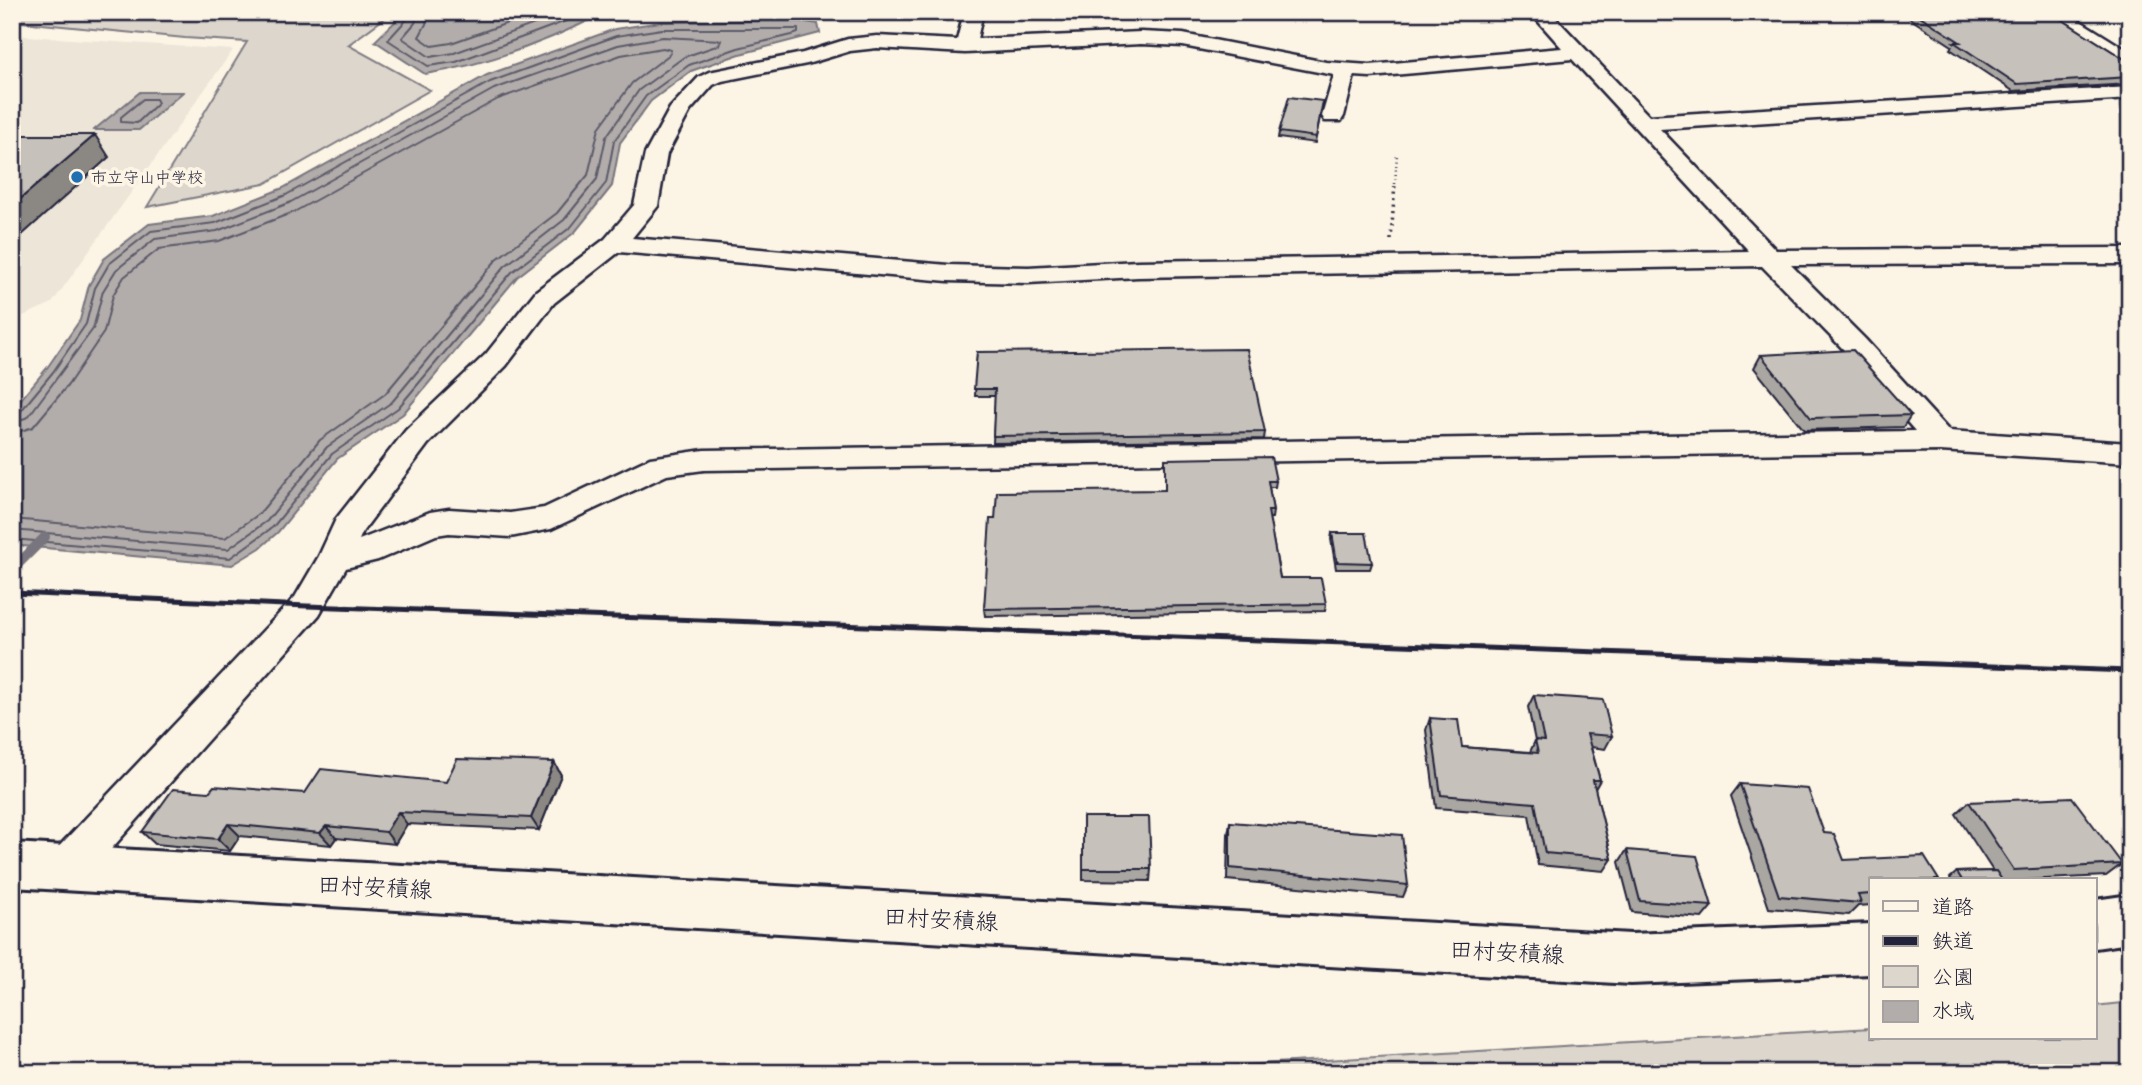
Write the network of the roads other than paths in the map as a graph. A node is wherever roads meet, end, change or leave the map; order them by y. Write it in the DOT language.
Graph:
graph roads {
  1 [pos="974,12"];
  2 [pos="1539,12"];
  3 [pos="2052,12"];
  4 [pos="965,47"];
  5 [pos="1575,53"];
  6 [pos="2130,61"];
  7 [pos="1345,70"];
  8 [pos="2130,93"];
  9 [pos="1333,116"];
  10 [pos="1646,123"];
  11 [pos="614,244"];
  12 [pos="2130,256"];
  13 [pos="1771,260"];
  14 [pos="1940,441"];
  15 [pos="2130,453"];
  16 [pos="335,558"];
  17 [pos="12,865"];
  18 [pos="66,869"];
  19 [pos="2130,919"];
  20 [pos="2096,924"];
  21 [pos="1869,949"];
  1 -- 4 [label="street"];
  2 -- 5 [label="street"];
  3 -- 6 [label="street"];
  4 -- 7 [label="street"];
  4 -- 11 [label="street"];
  5 -- 7 [label="street"];
  5 -- 10 [label="street"];
  7 -- 9 [label="street"];
  8 -- 10 [label="street"];
  10 -- 13 [label="street"];
  11 -- 13 [label="street"];
  11 -- 16 [label="street"];
  12 -- 13 [label="street"];
  13 -- 14 [label="street"];
  14 -- 15 [label="street"];
  14 -- 16 [label="street"];
  16 -- 18 [label="street"];
  17 -- 18 [label="main road, 田村安積線"];
  18 -- 21 [label="main road, 田村安積線"];
  19 -- 20 [label="main road"];
}
